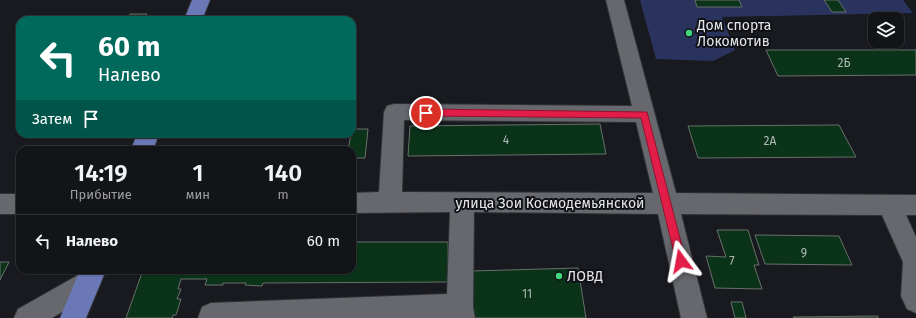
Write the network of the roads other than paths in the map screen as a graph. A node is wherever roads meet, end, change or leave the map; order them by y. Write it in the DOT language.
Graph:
graph roads {
  1 [pos="201,0"];
  2 [pos="615,0"];
  3 [pos="195,16"];
  4 [pos="644,114"];
  5 [pos="390,202"];
  6 [pos="462,202"];
  7 [pos="356,203"];
  8 [pos="0,204"];
  9 [pos="16,204"];
  10 [pos="667,204"];
  11 [pos="889,205"];
  12 [pos="916,205"];
  13 [pos="91,276"];
  14 [pos="916,300"];
  15 [pos="461,312"];
  16 [pos="27,318"];
  17 [pos="73,318"];
  18 [pos="211,318"];
  19 [pos="694,318"];
  1 -- 3 [label="main road"];
  2 -- 4 [label="street"];
  4 -- 5 [label="street"];
  4 -- 10 [label="street"];
  5 -- 6 [label="street, улица Зои Космодемьянской"];
  5 -- 7 [label="street, улица Зои Космодемьянской"];
  6 -- 10 [label="street, улица Зои Космодемьянской"];
  6 -- 15 [label="street"];
  8 -- 9 [label="street"];
  10 -- 11 [label="street, улица Зои Космодемьянской"];
  10 -- 19 [label="street"];
  11 -- 12 [label="street, улица Зои Космодемьянской"];
  11 -- 14 [label="street"];
  13 -- 16 [label="street"];
  13 -- 17 [label="main road"];
  15 -- 18 [label="street"];
}
